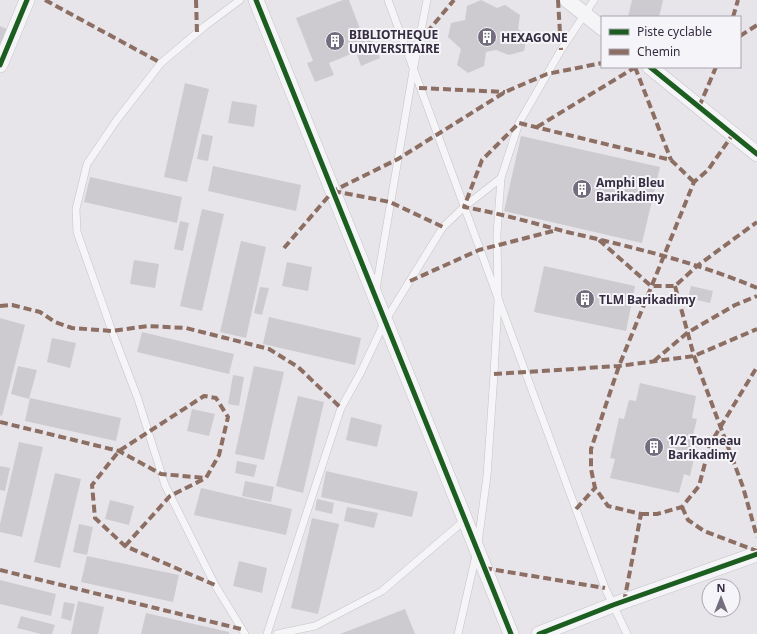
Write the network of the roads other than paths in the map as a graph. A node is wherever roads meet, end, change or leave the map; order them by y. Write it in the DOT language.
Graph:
graph roads {
  1 [pos="27,0"];
  2 [pos="240,0"];
  3 [pos="256,0"];
  4 [pos="388,0"];
  5 [pos="427,0"];
  6 [pos="567,0"];
  7 [pos="594,0"];
  8 [pos="584,14"];
  9 [pos="601,27"];
  10 [pos="0,64"];
  11 [pos="651,68"];
  12 [pos="413,71"];
  13 [pos="757,154"];
  14 [pos="501,178"];
  15 [pos="464,207"];
  16 [pos="375,295"];
  17 [pos="498,301"];
  18 [pos="385,321"];
  19 [pos="464,520"];
  20 [pos="477,552"];
  21 [pos="757,554"];
  22 [pos="613,605"];
  23 [pos="245,634"];
  24 [pos="268,634"];
  25 [pos="277,634"];
  26 [pos="458,634"];
  27 [pos="511,634"];
  28 [pos="539,634"];
  29 [pos="627,634"];
  1 -- 10 [label="street"];
  2 -- 23 [label="lane"];
  3 -- 16 [label="street"];
  4 -- 12 [label="lane"];
  5 -- 12 [label="lane"];
  6 -- 8 [label="street"];
  7 -- 8 [label="lane"];
  8 -- 9 [label="street"];
  8 -- 14 [label="lane"];
  11 -- 13 [label="street"];
  12 -- 15 [label="lane"];
  12 -- 16 [label="lane"];
  14 -- 15 [label="lane"];
  14 -- 17 [label="lane"];
  15 -- 17 [label="lane"];
  15 -- 18 [label="lane"];
  16 -- 18 [label="street"];
  17 -- 20 [label="lane"];
  17 -- 22 [label="lane"];
  18 -- 19 [label="street"];
  18 -- 24 [label="lane"];
  19 -- 20 [label="street"];
  19 -- 25 [label="lane"];
  20 -- 26 [label="lane"];
  20 -- 27 [label="street"];
  21 -- 22 [label="street"];
  22 -- 28 [label="street"];
  22 -- 29 [label="lane"];
}
